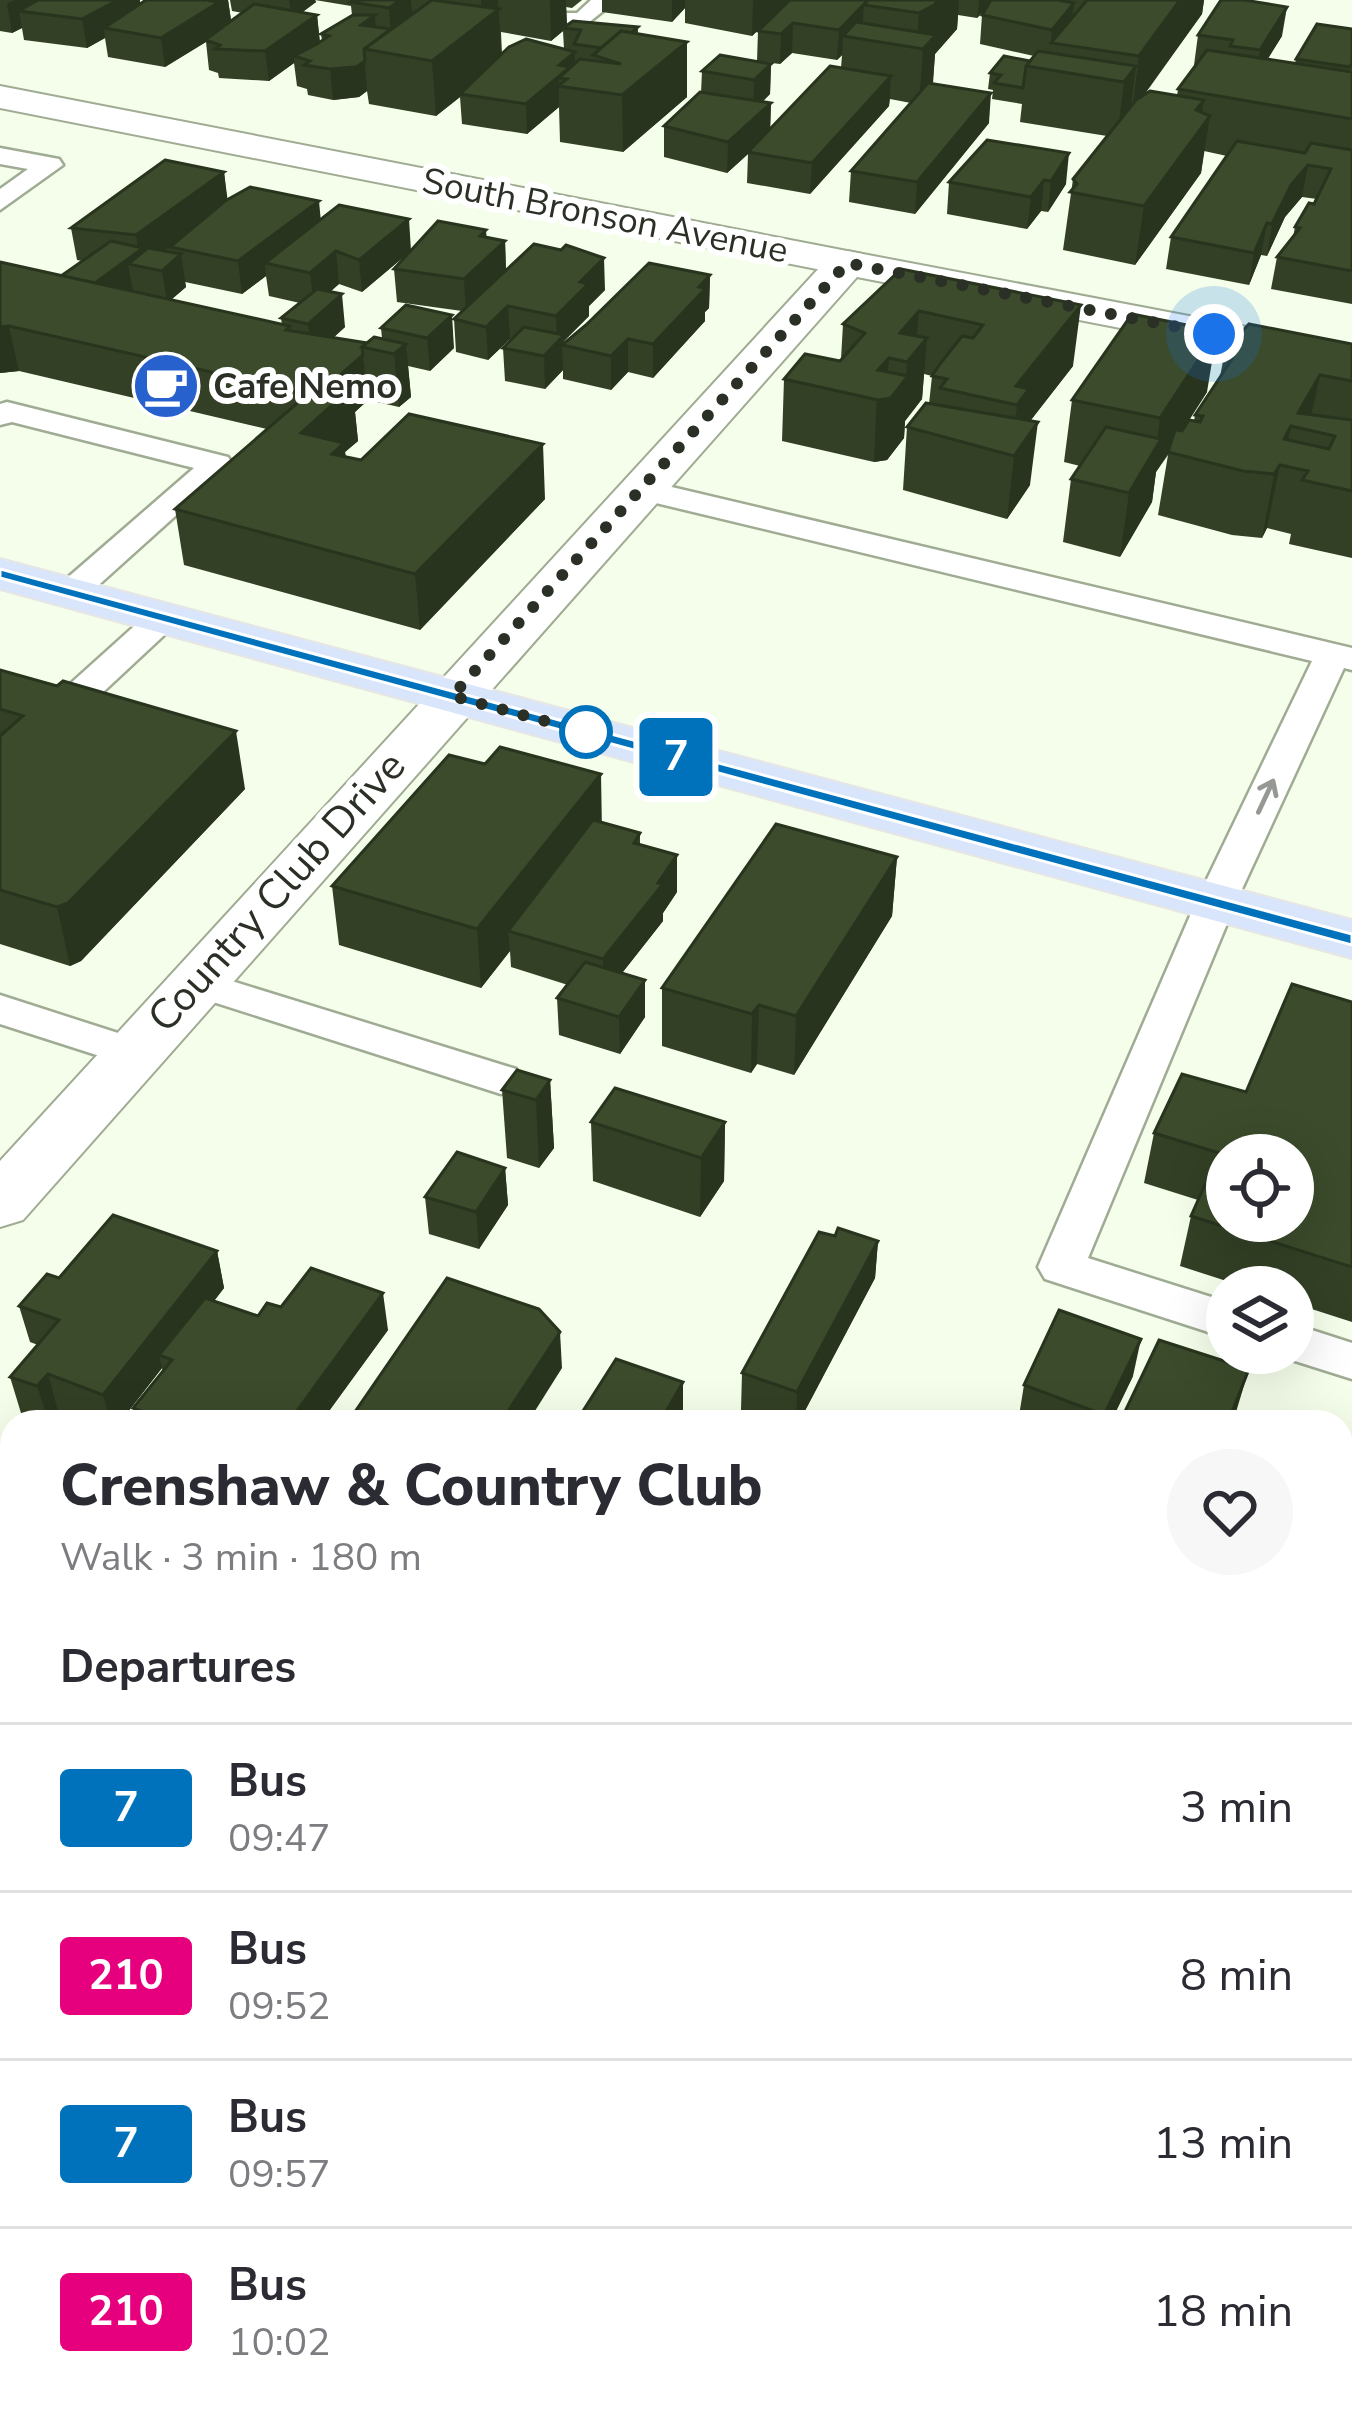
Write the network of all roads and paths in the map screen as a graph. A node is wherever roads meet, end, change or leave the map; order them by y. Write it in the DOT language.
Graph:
graph roads {
  1 [pos="433,0"];
  2 [pos="605,0"];
  3 [pos="583,20"];
  4 [pos="608,35"];
  5 [pos="0,97"];
  6 [pos="0,156"];
  7 [pos="0,202"];
  8 [pos="847,263"];
  9 [pos="1352,360"];
  10 [pos="0,416"];
  11 [pos="642,490"];
  12 [pos="0,574"];
  13 [pos="70,593"];
  14 [pos="163,618"];
  15 [pos="1342,657"];
  16 [pos="452,696"];
  17 [pos="36,734"];
  18 [pos="1216,902"];
  19 [pos="1352,939"];
  20 [pos="196,983"];
  21 [pos="0,1009"];
  22 [pos="134,1053"];
  23 [pos="501,1079"];
  24 [pos="0,1204"];
  25 [pos="1206,1313"];
  26 [pos="1314,1349"];
  27 [pos="1352,1361"];
  1 -- 3 [label="lane"];
  2 -- 3 [label="lane"];
  3 -- 4 [label="lane"];
  5 -- 8 [label="street, South Bronson Avenue"];
  6 -- 7 [label="lane"];
  8 -- 9 [label="street, South Bronson Avenue"];
  8 -- 11 [label="street, Country Club Drive"];
  10 -- 13 [label="lane"];
  11 -- 15 [label="lane"];
  11 -- 16 [label="street, Country Club Drive"];
  12 -- 13 [label="main road"];
  13 -- 14 [label="main road"];
  14 -- 16 [label="main road"];
  14 -- 17 [label="lane"];
  18 -- 15 [label="lane, one-way"];
  16 -- 18 [label="main road"];
  16 -- 20 [label="street, Country Club Drive"];
  18 -- 19 [label="main road"];
  18 -- 25 [label="lane"];
  20 -- 22 [label="street, Country Club Drive"];
  20 -- 23 [label="lane"];
  21 -- 22 [label="lane"];
  22 -- 24 [label="street, Country Club Drive"];
  26 -- 27 [label="lane"];
}
